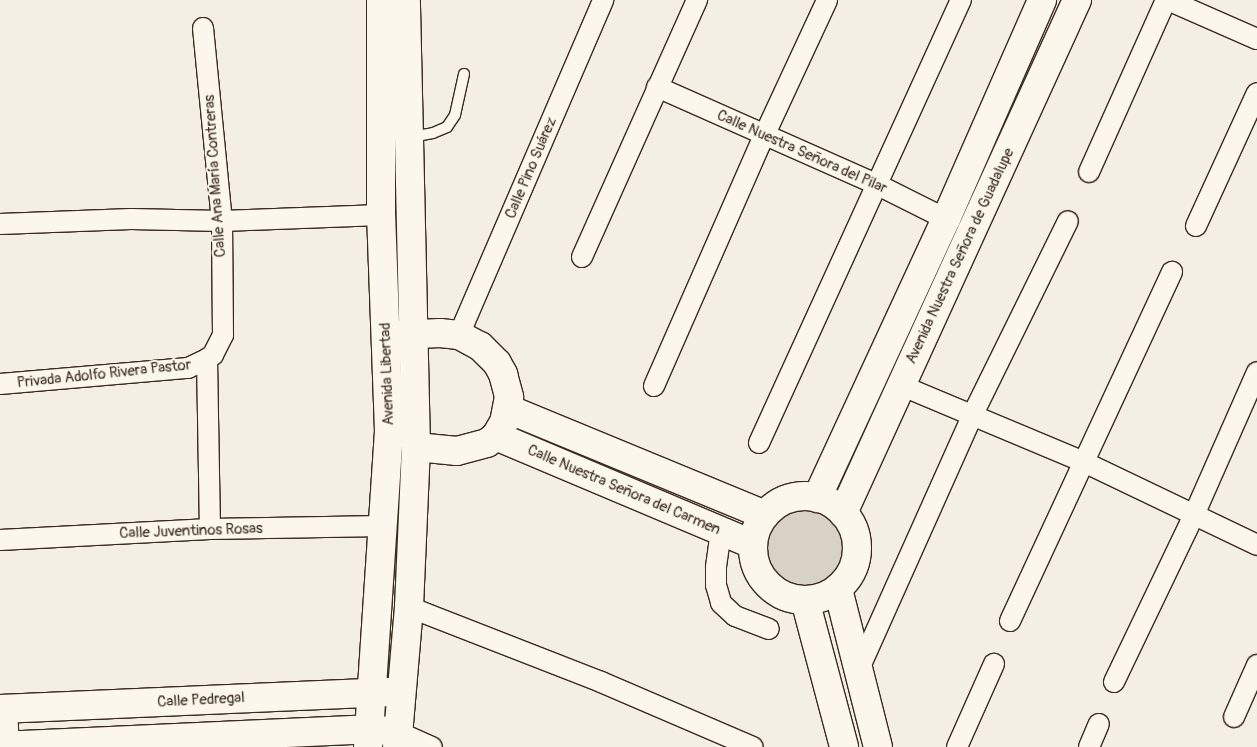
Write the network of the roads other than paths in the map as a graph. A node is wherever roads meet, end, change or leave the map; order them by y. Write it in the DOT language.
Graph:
graph roads {
  1 [pos="381,0"];
  2 [pos="406,0"];
  3 [pos="603,0"];
  4 [pos="697,0"];
  5 [pos="828,0"];
  6 [pos="961,0"];
  7 [pos="1042,0"];
  8 [pos="1077,0"];
  9 [pos="1167,0"];
  10 [pos="203,28"];
  11 [pos="1257,39"];
  12 [pos="464,74"];
  13 [pos="657,87"];
  14 [pos="1257,93"];
  15 [pos="764,136"];
  16 [pos="410,137"];
  17 [pos="1088,172"];
  18 [pos="878,185"];
  19 [pos="381,215"];
  20 [pos="946,219"];
  21 [pos="222,221"];
  22 [pos="1068,221"];
  23 [pos="0,224"];
  24 [pos="1196,226"];
  25 [pos="582,257"];
  26 [pos="1172,272"];
  27 [pos="415,334"];
  28 [pos="459,335"];
  29 [pos="386,337"];
  30 [pos="207,359"];
  31 [pos="1257,372"];
  32 [pos="0,384"];
  33 [pos="900,385"];
  34 [pos="654,386"];
  35 [pos="508,409"];
  36 [pos="972,416"];
  37 [pos="496,436"];
  38 [pos="759,443"];
  39 [pos="416,447"];
  40 [pos="1084,462"];
  41 [pos="817,498"];
  42 [pos="843,513"];
  43 [pos="765,514"];
  44 [pos="1194,515"];
  45 [pos="383,526"];
  46 [pos="210,529"];
  47 [pos="721,531"];
  48 [pos="0,540"];
  49 [pos="752,544"];
  50 [pos="1257,545"];
  51 [pos="838,589"];
  52 [pos="805,600"];
  53 [pos="409,607"];
  54 [pos="1010,621"];
  55 [pos="769,629"];
  56 [pos="994,664"];
  57 [pos="1257,665"];
  58 [pos="859,669"];
  59 [pos="1114,682"];
  60 [pos="371,692"];
  61 [pos="401,692"];
  62 [pos="4,709"];
  63 [pos="1234,717"];
  64 [pos="1099,724"];
  65 [pos="368,738"];
  66 [pos="398,740"];
  67 [pos="163,743"];
  68 [pos="6,746"];
  69 [pos="432,747"];
  70 [pos="753,747"];
  71 [pos="844,747"];
  72 [pos="878,747"];
  73 [pos="957,747"];
  74 [pos="1089,747"];
  1 -- 19 [label="street, Avenida Libertad"];
  2 -- 16 [label="street, Avenida Libertad"];
  3 -- 28 [label="street, Calle Pino Suárez"];
  4 -- 13 [label="street"];
  5 -- 15 [label="street"];
  6 -- 18 [label="street"];
  7 -- 20 [label="street, Avenida Nuestra Señora de Guadalupe"];
  8 -- 33 [label="street, Avenida Nuestra Señora de Guadalupe"];
  9 -- 11 [label="street"];
  9 -- 17 [label="street"];
  10 -- 21 [label="street, Calle Ana María Contreras"];
  12 -- 16 [label="lane"];
  13 -- 15 [label="street, Calle Nuestra Señora del Pilar"];
  13 -- 25 [label="street"];
  14 -- 24 [label="street"];
  15 -- 18 [label="street, Calle Nuestra Señora del Pilar"];
  15 -- 34 [label="street"];
  16 -- 27 [label="street, Avenida Libertad"];
  18 -- 20 [label="street, Calle Nuestra Señora del Pilar"];
  18 -- 38 [label="street"];
  19 -- 21 [label="street"];
  19 -- 29 [label="street, Avenida Libertad"];
  20 -- 41 [label="street, Avenida Nuestra Señora de Guadalupe"];
  21 -- 23 [label="street"];
  21 -- 30 [label="street, Calle Ana María Contreras"];
  22 -- 36 [label="street"];
  26 -- 40 [label="street"];
  27 -- 28 [label="street"];
  27 -- 29 [label="street"];
  27 -- 39 [label="street, Avenida Libertad"];
  28 -- 35 [label="street"];
  29 -- 45 [label="street, Avenida Libertad"];
  30 -- 32 [label="street, Privada Adolfo Rivera Pastor"];
  30 -- 46 [label="street"];
  31 -- 44 [label="street"];
  33 -- 36 [label="street"];
  33 -- 42 [label="street, Avenida Nuestra Señora de Guadalupe"];
  35 -- 37 [label="street"];
  35 -- 43 [label="street, Calle Nuestra Señora del Carmen"];
  36 -- 40 [label="street"];
  36 -- 58 [label="street"];
  37 -- 39 [label="street"];
  37 -- 47 [label="street, Calle Nuestra Señora del Carmen"];
  39 -- 53 [label="street, Avenida Libertad"];
  40 -- 44 [label="street"];
  40 -- 54 [label="street"];
  41 -- 42 [label="street"];
  41 -- 43 [label="street"];
  42 -- 51 [label="street"];
  43 -- 49 [label="street"];
  44 -- 50 [label="street"];
  44 -- 59 [label="street"];
  45 -- 46 [label="street, Calle Juventinos Rosas"];
  45 -- 60 [label="street, Avenida Libertad"];
  46 -- 48 [label="street, Calle Juventinos Rosas"];
  47 -- 49 [label="street, Calle Nuestra Señora del Carmen"];
  47 -- 55 [label="street"];
  49 -- 52 [label="street"];
  51 -- 52 [label="street"];
  51 -- 58 [label="street"];
  52 -- 71 [label="street"];
  53 -- 61 [label="street, Avenida Libertad"];
  53 -- 70 [label="street"];
  56 -- 73 [label="street"];
  57 -- 63 [label="street"];
  58 -- 72 [label="street"];
  60 -- 61 [label="street, Calle Pedregal"];
  60 -- 62 [label="street, Calle Pedregal"];
  60 -- 65 [label="street, Avenida Libertad"];
  61 -- 66 [label="street, Avenida Libertad"];
  62 -- 68 [label="street"];
  64 -- 74 [label="street"];
  65 -- 66 [label="street"];
  65 -- 67 [label="street"];
  66 -- 69 [label="street"];
  67 -- 68 [label="street"];
}
